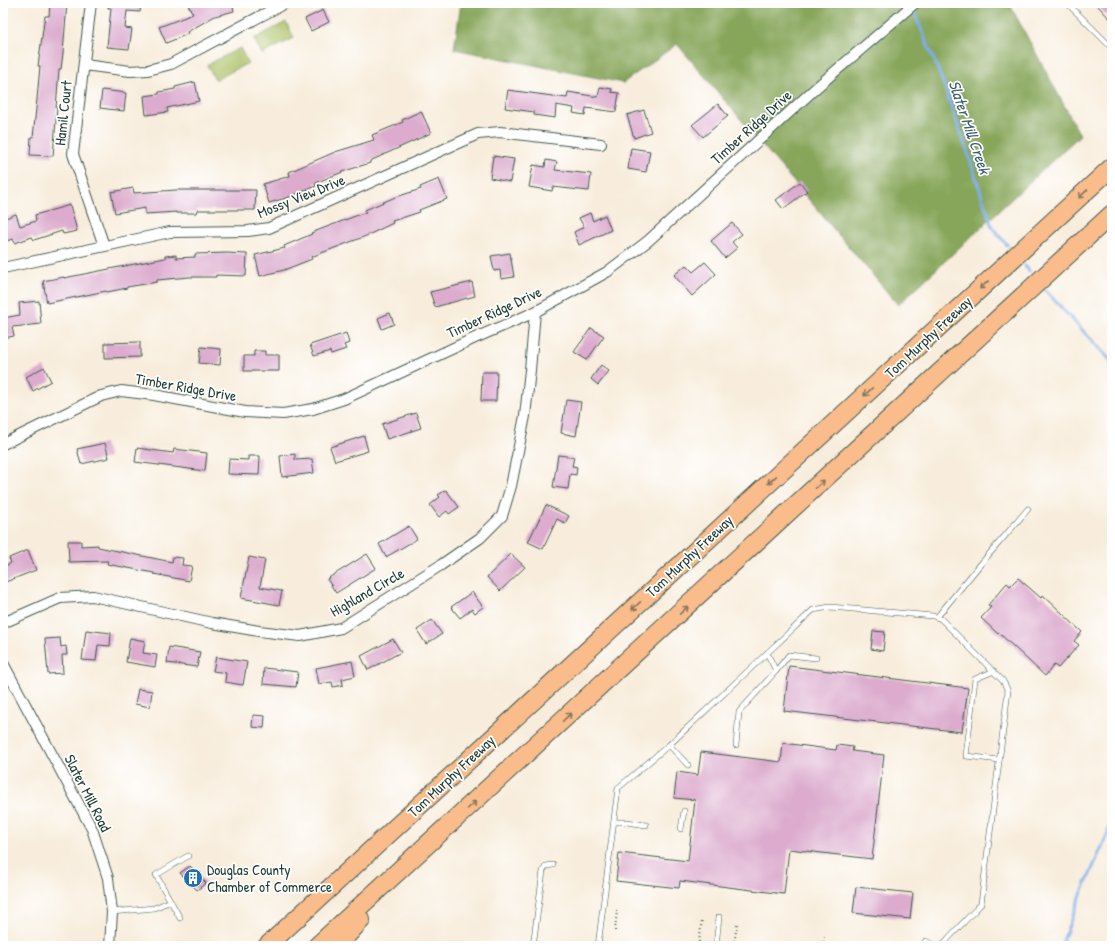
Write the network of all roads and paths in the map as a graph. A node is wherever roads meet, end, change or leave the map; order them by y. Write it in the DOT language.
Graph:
graph roads {
  1 [pos="91,3"];
  2 [pos="285,3"];
  3 [pos="915,3"];
  4 [pos="1067,3"];
  5 [pos="1112,48"];
  6 [pos="84,65"];
  7 [pos="601,144"];
  8 [pos="1112,167"];
  9 [pos="1112,214"];
  10 [pos="104,246"];
  11 [pos="3,268"];
  12 [pos="535,312"];
  13 [pos="3,444"];
  14 [pos="1028,509"];
  15 [pos="937,617"];
  16 [pos="3,623"];
  17 [pos="768,653"];
  18 [pos="816,658"];
  19 [pos="3,663"];
  20 [pos="776,671"];
  21 [pos="994,671"];
  22 [pos="669,745"];
  23 [pos="736,745"];
  24 [pos="999,760"];
  25 [pos="688,765"];
  26 [pos="684,811"];
  27 [pos="614,822"];
  28 [pos="646,825"];
  29 [pos="681,829"];
  30 [pos="443,831"];
  31 [pos="188,856"];
  32 [pos="553,864"];
  33 [pos="171,901"];
  34 [pos="617,910"];
  35 [pos="112,912"];
  36 [pos="719,917"];
  37 [pos="180,918"];
  38 [pos="702,920"];
  39 [pos="737,924"];
  40 [pos="615,931"];
  41 [pos="824,935"];
  42 [pos="613,942"];
  43 [pos="699,942"];
  44 [pos="734,945"];
  45 [pos="110,946"];
  46 [pos="267,946"];
  47 [pos="318,946"];
  48 [pos="337,946"];
  49 [pos="534,946"];
  50 [pos="598,946"];
  51 [pos="613,946"];
  52 [pos="716,946"];
  53 [pos="823,946"];
  54 [pos="920,946"];
  55 [pos="935,946"];
  56 [pos="941,946"];
  1 -- 6 [label="street, Hamil Court"];
  2 -- 6 [label="street"];
  3 -- 12 [label="street, Timber Ridge Drive"];
  4 -- 5 [label="lane"];
  6 -- 10 [label="street, Hamil Court"];
  7 -- 10 [label="street, Mossy View Drive"];
  8 -- 46 [label="highway, Tom Murphy Freeway, one-way"];
  30 -- 9 [label="highway, one-way"];
  10 -- 11 [label="street, Mossy View Drive"];
  12 -- 13 [label="street, Timber Ridge Drive"];
  12 -- 16 [label="street, Highland Circle"];
  14 -- 15 [label="lane"];
  15 -- 17 [label="lane"];
  15 -- 21 [label="lane"];
  17 -- 20 [label="lane"];
  17 -- 22 [label="lane"];
  18 -- 20 [label="lane"];
  19 -- 35 [label="street, Slater Mill Road"];
  20 -- 23 [label="lane"];
  21 -- 24 [label="lane"];
  21 -- 24 [label="lane"];
  22 -- 25 [label="lane"];
  22 -- 27 [label="lane"];
  24 -- 56 [label="lane"];
  26 -- 29 [label="lane"];
  27 -- 28 [label="lane"];
  27 -- 50 [label="lane"];
  30 -- 47 [label="highway"];
  30 -- 48 [label="highway"];
  31 -- 33 [label="lane"];
  32 -- 49 [label="lane"];
  33 -- 35 [label="lane"];
  33 -- 37 [label="lane"];
  34 -- 40 [label="path"];
  35 -- 45 [label="street, Slater Mill Road"];
  36 -- 52 [label="lane"];
  38 -- 43 [label="path"];
  39 -- 44 [label="path"];
  41 -- 53 [label="path"];
  42 -- 51 [label="path"];
  54 -- 55 [label="lane"];
}
